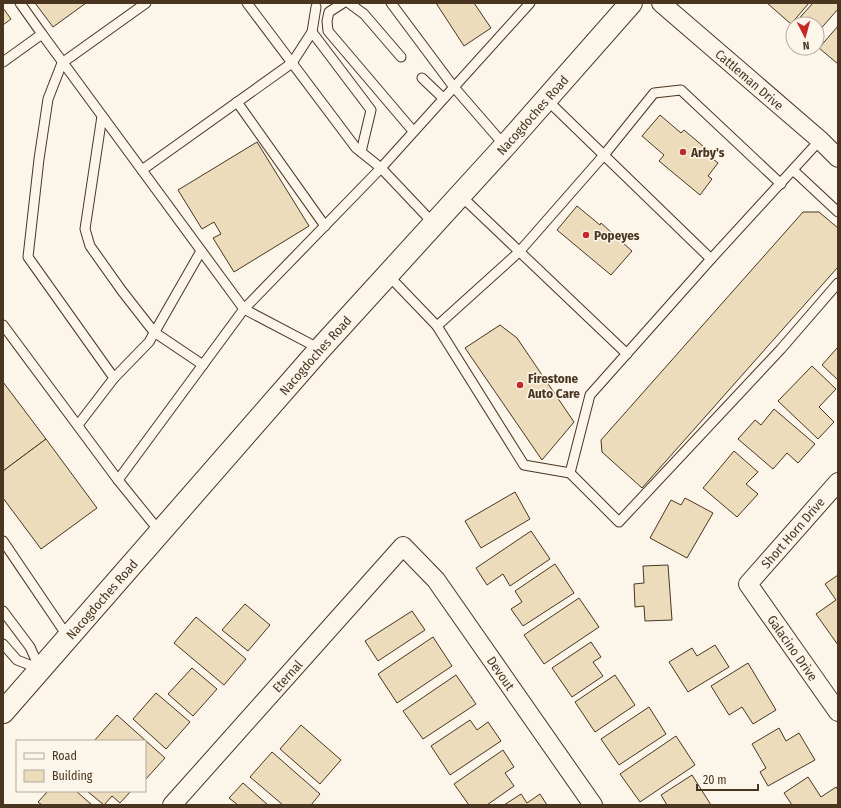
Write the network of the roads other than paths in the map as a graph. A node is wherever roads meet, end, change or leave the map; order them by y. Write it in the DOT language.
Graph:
graph roads {
  1 [pos="20,3"];
  2 [pos="146,3"];
  3 [pos="247,3"];
  4 [pos="343,3"];
  5 [pos="349,3"];
  6 [pos="392,3"];
  7 [pos="631,3"];
  8 [pos="660,3"];
  9 [pos="527,4"];
  10 [pos="316,7"];
  11 [pos="312,32"];
  12 [pos="42,34"];
  13 [pos="401,57"];
  14 [pos="3,62"];
  15 [pos="62,63"];
  16 [pos="292,63"];
  17 [pos="422,78"];
  18 [pos="453,86"];
  19 [pos="443,98"];
  20 [pos="546,98"];
  21 [pos="237,102"];
  22 [pos="102,116"];
  23 [pos="413,131"];
  24 [pos="820,140"];
  25 [pos="505,146"];
  26 [pos="361,152"];
  27 [pos="604,155"];
  28 [pos="838,158"];
  29 [pos="381,168"];
  30 [pos="142,170"];
  31 [pos="793,170"];
  32 [pos="781,184"];
  33 [pos="460,195"];
  34 [pos="838,212"];
  35 [pos="434,224"];
  36 [pos="325,226"];
  37 [pos="201,251"];
  38 [pos="518,252"];
  39 [pos="711,259"];
  40 [pos="388,275"];
  41 [pos="838,282"];
  42 [pos="244,309"];
  43 [pos="3,325"];
  44 [pos="437,326"];
  45 [pos="154,332"];
  46 [pos="320,349"];
  47 [pos="627,354"];
  48 [pos="203,365"];
  49 [pos="114,378"];
  50 [pos="78,425"];
  51 [pos="570,473"];
  52 [pos="118,480"];
  53 [pos="838,482"];
  54 [pos="160,532"];
  55 [pos="3,541"];
  56 [pos="403,546"];
  57 [pos="748,584"];
  58 [pos="3,611"];
  59 [pos="68,638"];
  60 [pos="3,644"];
  61 [pos="40,669"];
  62 [pos="3,712"];
  63 [pos="838,712"];
  64 [pos="172,805"];
  65 [pos="593,805"];
  1 -- 12 [label="lane"];
  2 -- 15 [label="lane"];
  3 -- 16 [label="lane"];
  4 -- 23 [label="lane"];
  5 -- 13 [label="lane"];
  6 -- 18 [label="lane"];
  7 -- 20 [label="main road, Nacogdoches Road"];
  8 -- 24 [label="street, Cattleman Drive"];
  9 -- 18 [label="lane"];
  10 -- 11 [label="lane"];
  11 -- 16 [label="lane"];
  11 -- 26 [label="lane"];
  12 -- 14 [label="lane"];
  12 -- 15 [label="lane"];
  15 -- 22 [label="lane"];
  15 -- 49 [label="lane"];
  16 -- 21 [label="lane"];
  16 -- 26 [label="lane"];
  17 -- 19 [label="lane"];
  18 -- 19 [label="lane"];
  18 -- 25 [label="lane"];
  19 -- 23 [label="lane"];
  20 -- 25 [label="main road, Nacogdoches Road"];
  20 -- 27 [label="lane"];
  21 -- 30 [label="lane"];
  21 -- 36 [label="lane"];
  22 -- 30 [label="lane"];
  22 -- 45 [label="lane"];
  23 -- 29 [label="lane"];
  24 -- 28 [label="street, Cattleman Drive"];
  24 -- 31 [label="lane"];
  25 -- 33 [label="main road, Nacogdoches Road"];
  26 -- 29 [label="lane"];
  27 -- 32 [label="lane"];
  27 -- 38 [label="lane"];
  27 -- 39 [label="lane"];
  29 -- 35 [label="lane"];
  29 -- 36 [label="lane"];
  30 -- 37 [label="lane"];
  31 -- 32 [label="lane"];
  31 -- 34 [label="lane"];
  32 -- 39 [label="lane"];
  33 -- 35 [label="main road, Nacogdoches Road"];
  33 -- 38 [label="lane"];
  35 -- 40 [label="main road, Nacogdoches Road"];
  36 -- 42 [label="lane"];
  37 -- 42 [label="lane"];
  37 -- 45 [label="lane"];
  38 -- 44 [label="lane"];
  38 -- 47 [label="lane"];
  39 -- 47 [label="lane"];
  40 -- 44 [label="lane"];
  40 -- 46 [label="main road, Nacogdoches Road"];
  41 -- 51 [label="lane"];
  42 -- 46 [label="lane"];
  42 -- 48 [label="lane"];
  43 -- 50 [label="lane"];
  44 -- 51 [label="lane"];
  45 -- 48 [label="lane"];
  45 -- 49 [label="lane"];
  46 -- 54 [label="main road, Nacogdoches Road"];
  47 -- 51 [label="lane"];
  48 -- 52 [label="lane"];
  49 -- 50 [label="lane"];
  50 -- 52 [label="lane"];
  52 -- 54 [label="lane"];
  53 -- 57 [label="street, Short Horn Drive"];
  54 -- 59 [label="main road, Nacogdoches Road"];
  55 -- 59 [label="lane"];
  56 -- 64 [label="street, Eternal"];
  56 -- 65 [label="street, Devout"];
  57 -- 63 [label="street, Galacino Drive"];
  58 -- 61 [label="lane"];
  59 -- 61 [label="main road, Nacogdoches Road"];
  60 -- 61 [label="lane"];
  61 -- 62 [label="main road, Nacogdoches Road"];
}
